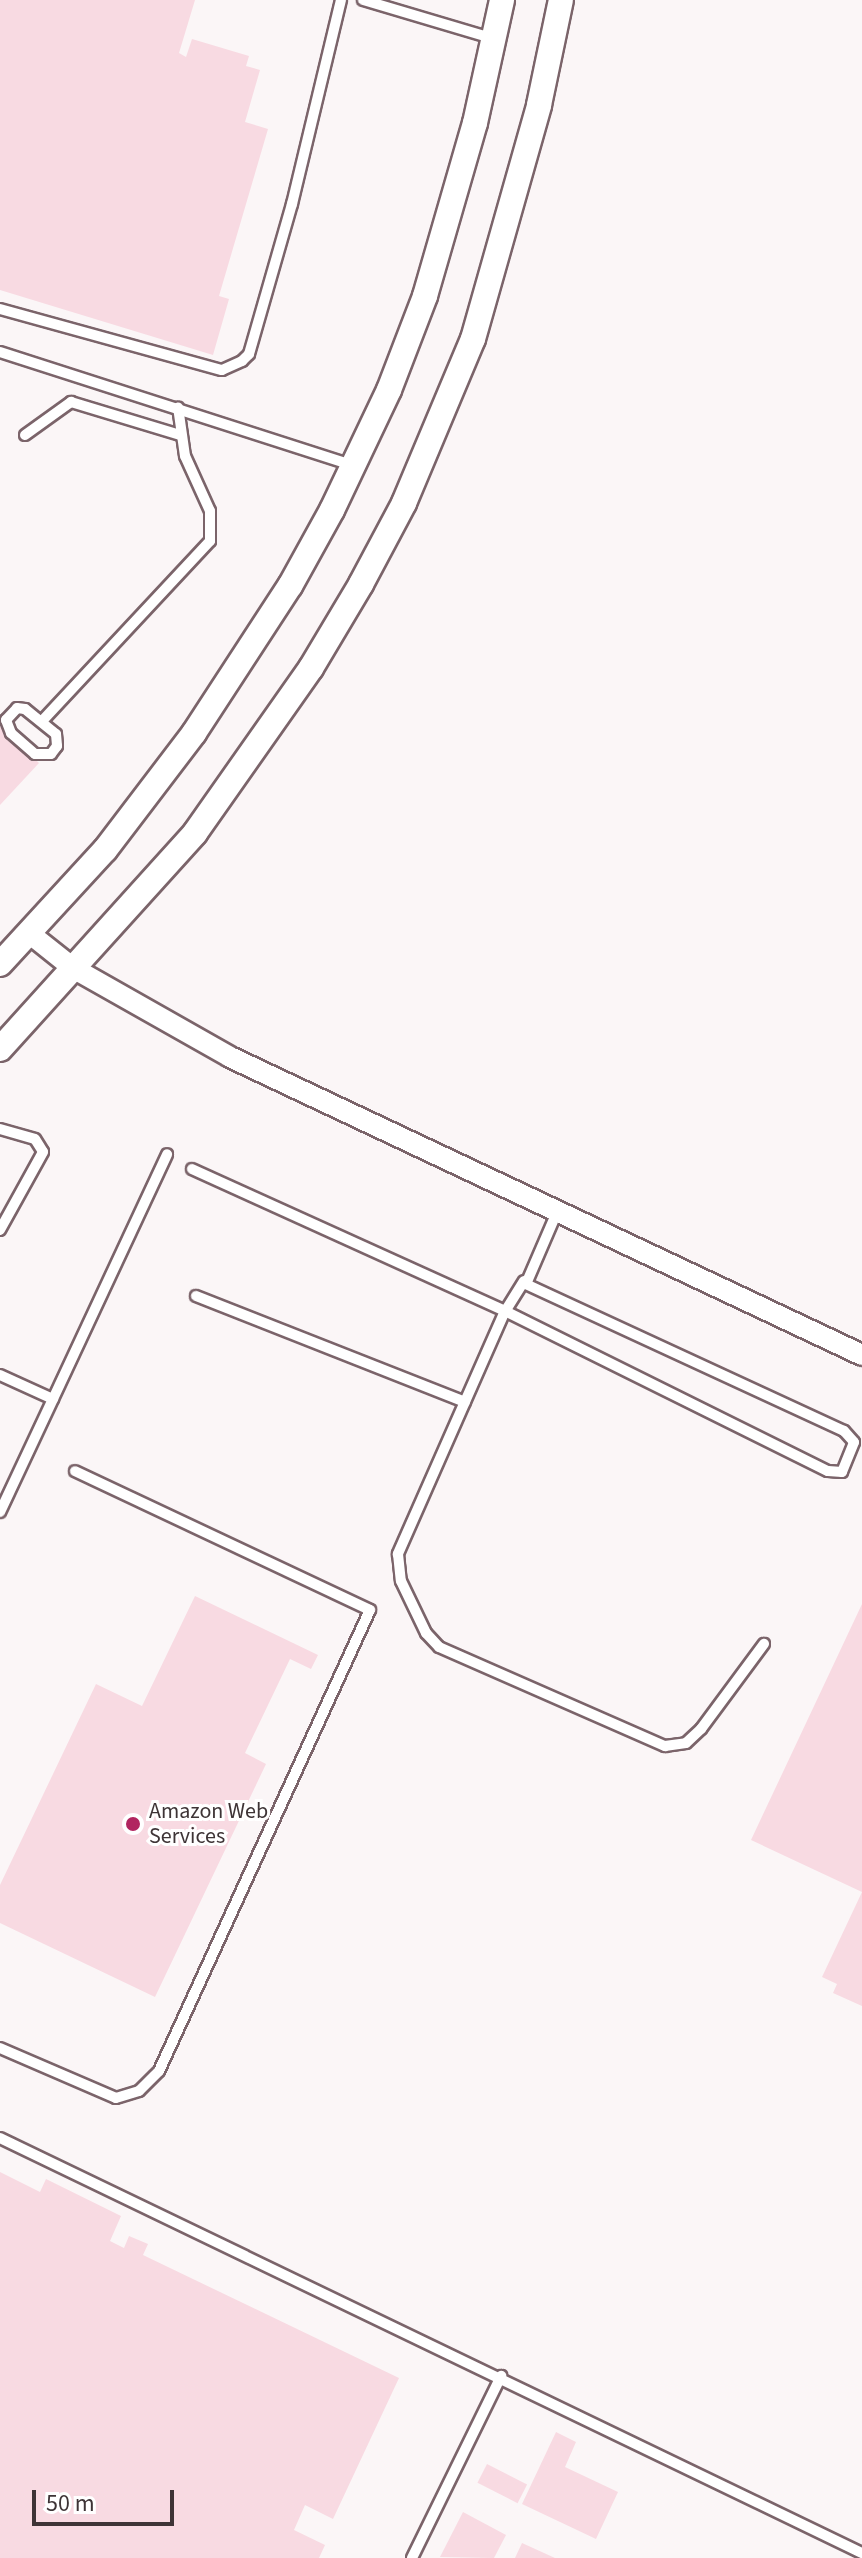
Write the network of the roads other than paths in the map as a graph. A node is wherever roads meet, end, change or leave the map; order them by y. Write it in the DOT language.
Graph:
graph roads {
  1 [pos="341,0"];
  2 [pos="363,0"];
  3 [pos="561,0"];
  4 [pos="498,3"];
  5 [pos="491,38"];
  6 [pos="0,309"];
  7 [pos="0,352"];
  8 [pos="178,407"];
  9 [pos="25,435"];
  10 [pos="180,435"];
  11 [pos="355,466"];
  12 [pos="43,720"];
  13 [pos="29,933"];
  14 [pos="0,964"];
  15 [pos="73,968"];
  16 [pos="0,1049"];
  17 [pos="0,1129"];
  18 [pos="167,1154"];
  19 [pos="192,1169"];
  20 [pos="557,1212"];
  21 [pos="0,1230"];
  22 [pos="524,1281"];
  23 [pos="196,1296"];
  24 [pos="505,1311"];
  25 [pos="862,1355"];
  26 [pos="0,1375"];
  27 [pos="53,1399"];
  28 [pos="465,1402"];
  29 [pos="75,1471"];
  30 [pos="0,1512"];
  31 [pos="764,1644"];
  32 [pos="0,2048"];
  33 [pos="0,2138"];
  34 [pos="501,2376"];
  35 [pos="862,2553"];
  36 [pos="412,2558"];
  1 -- 6 [label="lane"];
  2 -- 5 [label="lane"];
  3 -- 15 [label="street"];
  4 -- 5 [label="street"];
  5 -- 11 [label="street"];
  7 -- 8 [label="lane"];
  8 -- 10 [label="lane"];
  8 -- 11 [label="lane"];
  9 -- 10 [label="lane"];
  10 -- 12 [label="lane"];
  11 -- 13 [label="street"];
  12 -- 12 [label="lane"];
  13 -- 14 [label="street"];
  13 -- 15 [label="street"];
  15 -- 16 [label="street"];
  15 -- 20 [label="street"];
  17 -- 21 [label="lane"];
  18 -- 27 [label="lane"];
  19 -- 24 [label="lane"];
  20 -- 22 [label="lane"];
  20 -- 25 [label="street"];
  22 -- 24 [label="lane"];
  22 -- 24 [label="lane"];
  23 -- 28 [label="lane"];
  24 -- 28 [label="lane"];
  26 -- 27 [label="lane"];
  27 -- 30 [label="lane"];
  28 -- 31 [label="lane"];
  29 -- 32 [label="lane"];
  33 -- 34 [label="lane"];
  34 -- 35 [label="lane"];
  34 -- 36 [label="lane"];
}
